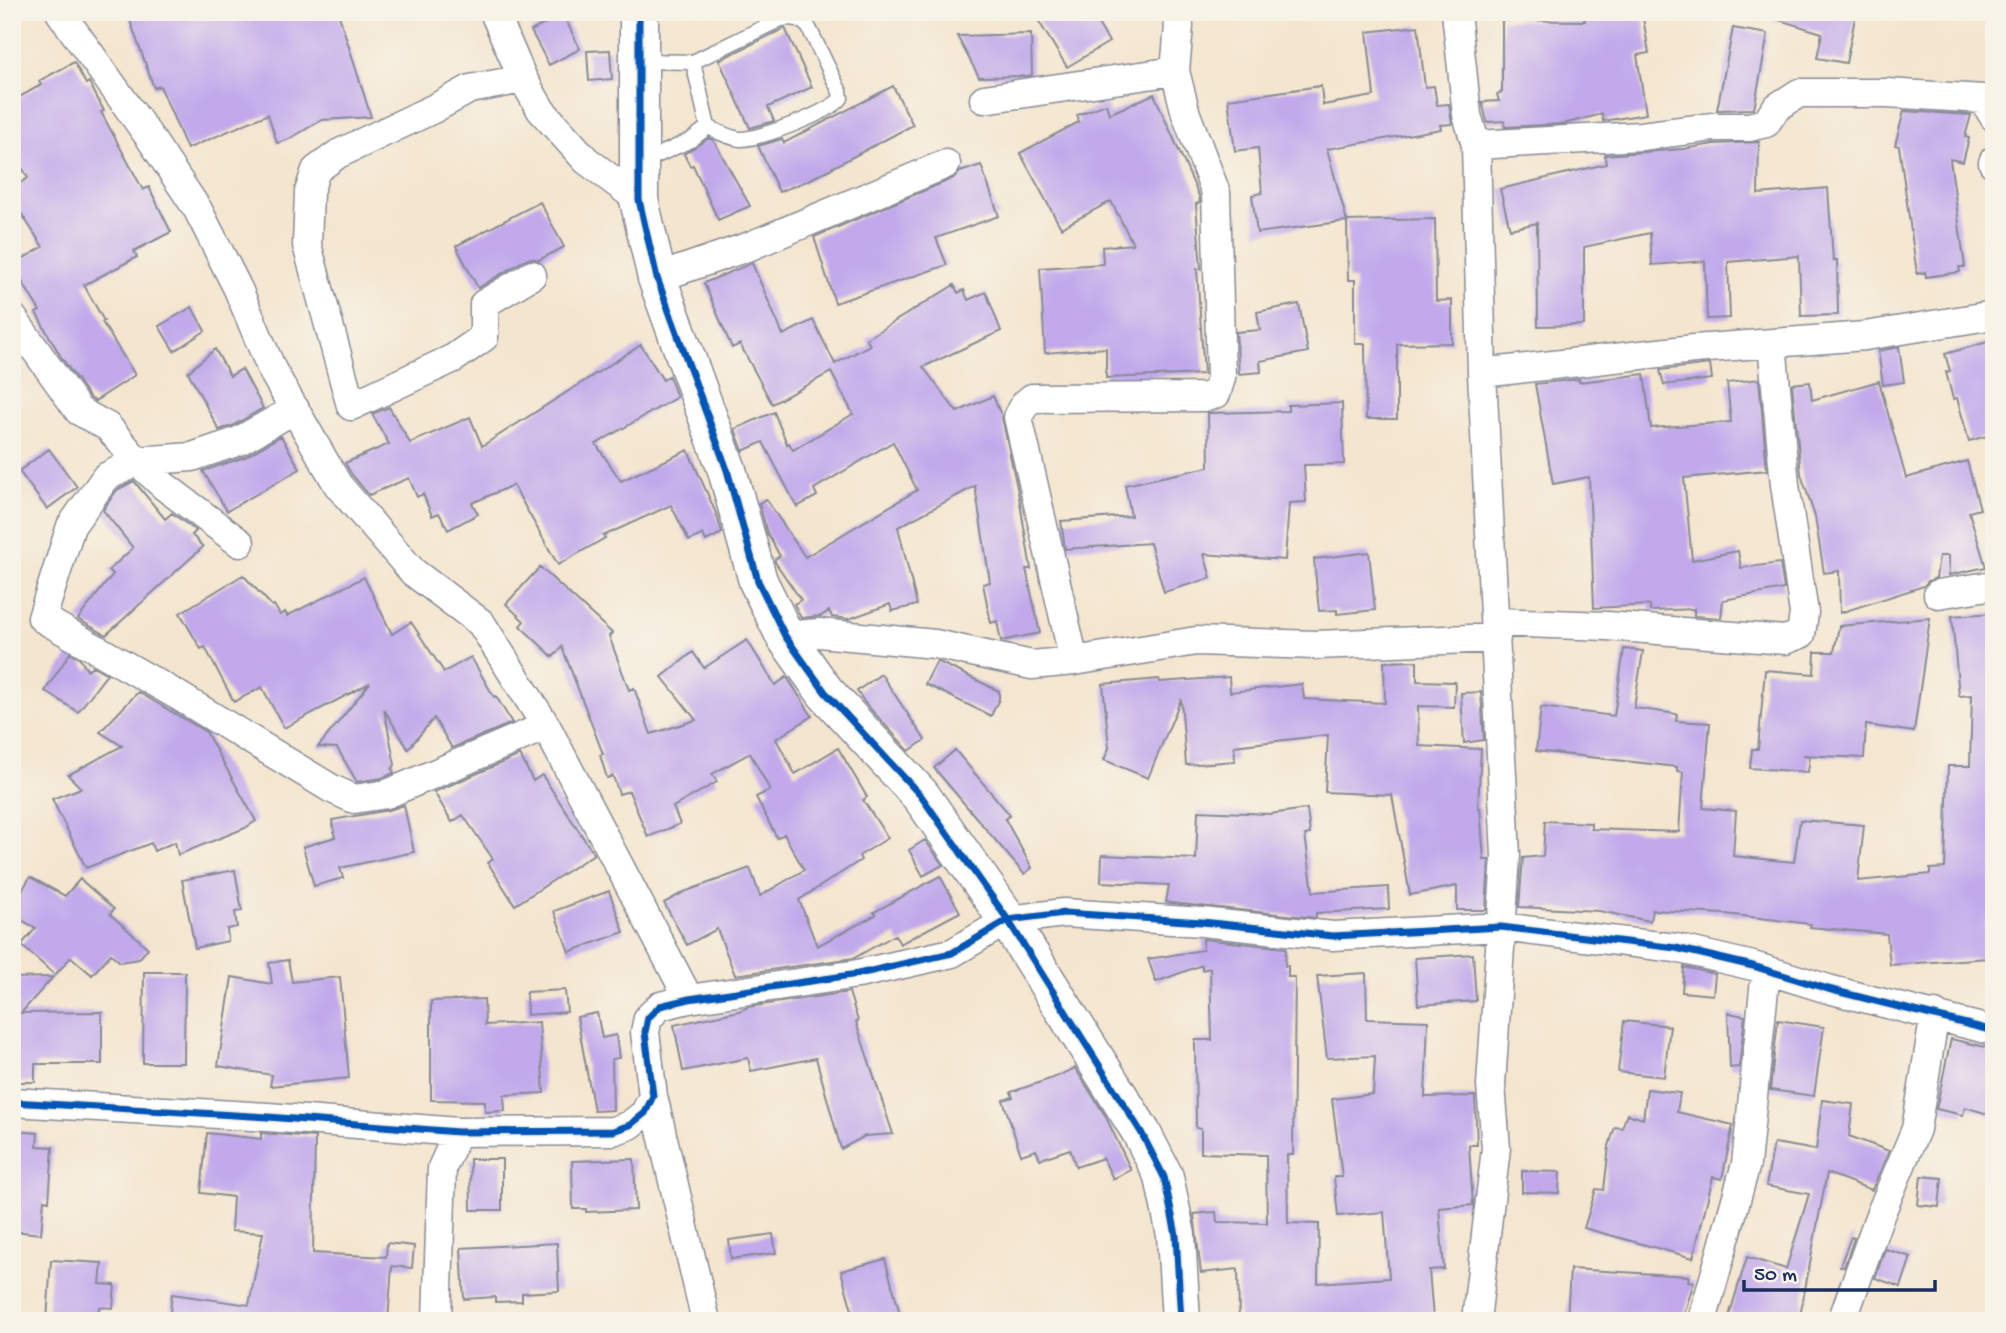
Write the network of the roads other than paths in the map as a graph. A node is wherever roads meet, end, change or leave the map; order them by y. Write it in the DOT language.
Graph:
graph roads {
  1 [pos="60,12"];
  2 [pos="494,12"];
  3 [pos="639,12"];
  4 [pos="1176,12"];
  5 [pos="1456,12"];
  6 [pos="638,61"];
  7 [pos="693,62"];
  8 [pos="1175,71"];
  9 [pos="523,79"];
  10 [pos="984,99"];
  11 [pos="1994,117"];
  12 [pos="708,127"];
  13 [pos="1476,145"];
  14 [pos="946,164"];
  15 [pos="639,182"];
  16 [pos="532,275"];
  17 [pos="657,278"];
  18 [pos="1994,315"];
  19 [pos="12,317"];
  20 [pos="1772,343"];
  21 [pos="1482,373"];
  22 [pos="295,409"];
  23 [pos="137,461"];
  24 [pos="240,543"];
  25 [pos="1994,585"];
  26 [pos="1938,594"];
  27 [pos="1495,630"];
  28 [pos="785,636"];
  29 [pos="1074,661"];
  30 [pos="546,726"];
  31 [pos="1008,920"];
  32 [pos="1501,927"];
  33 [pos="1766,970"];
  34 [pos="689,999"];
  35 [pos="1935,1014"];
  36 [pos="1994,1031"];
  37 [pos="653,1096"];
  38 [pos="12,1102"];
  39 [pos="458,1132"];
  40 [pos="437,1321"];
  41 [pos="706,1321"];
  42 [pos="1181,1321"];
  43 [pos="1476,1321"];
  44 [pos="1702,1321"];
  45 [pos="1842,1321"];
  1 -- 22 [label="street"];
  2 -- 9 [label="street"];
  3 -- 6 [label="street"];
  4 -- 8 [label="street"];
  5 -- 13 [label="street"];
  6 -- 7 [label="lane"];
  6 -- 15 [label="street"];
  7 -- 12 [label="lane"];
  7 -- 12 [label="lane"];
  8 -- 10 [label="street"];
  8 -- 29 [label="street"];
  9 -- 15 [label="street"];
  9 -- 16 [label="street"];
  11 -- 13 [label="street"];
  12 -- 15 [label="lane"];
  13 -- 21 [label="street"];
  14 -- 17 [label="street"];
  15 -- 17 [label="street"];
  17 -- 28 [label="street"];
  18 -- 20 [label="street"];
  19 -- 23 [label="street"];
  20 -- 21 [label="street"];
  20 -- 27 [label="street"];
  21 -- 27 [label="street"];
  22 -- 23 [label="street"];
  22 -- 30 [label="street"];
  23 -- 24 [label="street"];
  23 -- 30 [label="street"];
  25 -- 26 [label="street"];
  27 -- 29 [label="street"];
  27 -- 32 [label="street"];
  28 -- 29 [label="street"];
  28 -- 31 [label="street"];
  30 -- 34 [label="street"];
  31 -- 32 [label="street"];
  31 -- 34 [label="street"];
  31 -- 42 [label="street"];
  32 -- 33 [label="street"];
  32 -- 43 [label="street"];
  33 -- 35 [label="street"];
  33 -- 44 [label="street"];
  34 -- 37 [label="street"];
  35 -- 36 [label="street"];
  35 -- 45 [label="street"];
  37 -- 39 [label="street"];
  37 -- 41 [label="street"];
  38 -- 39 [label="street"];
  39 -- 40 [label="street"];
}
